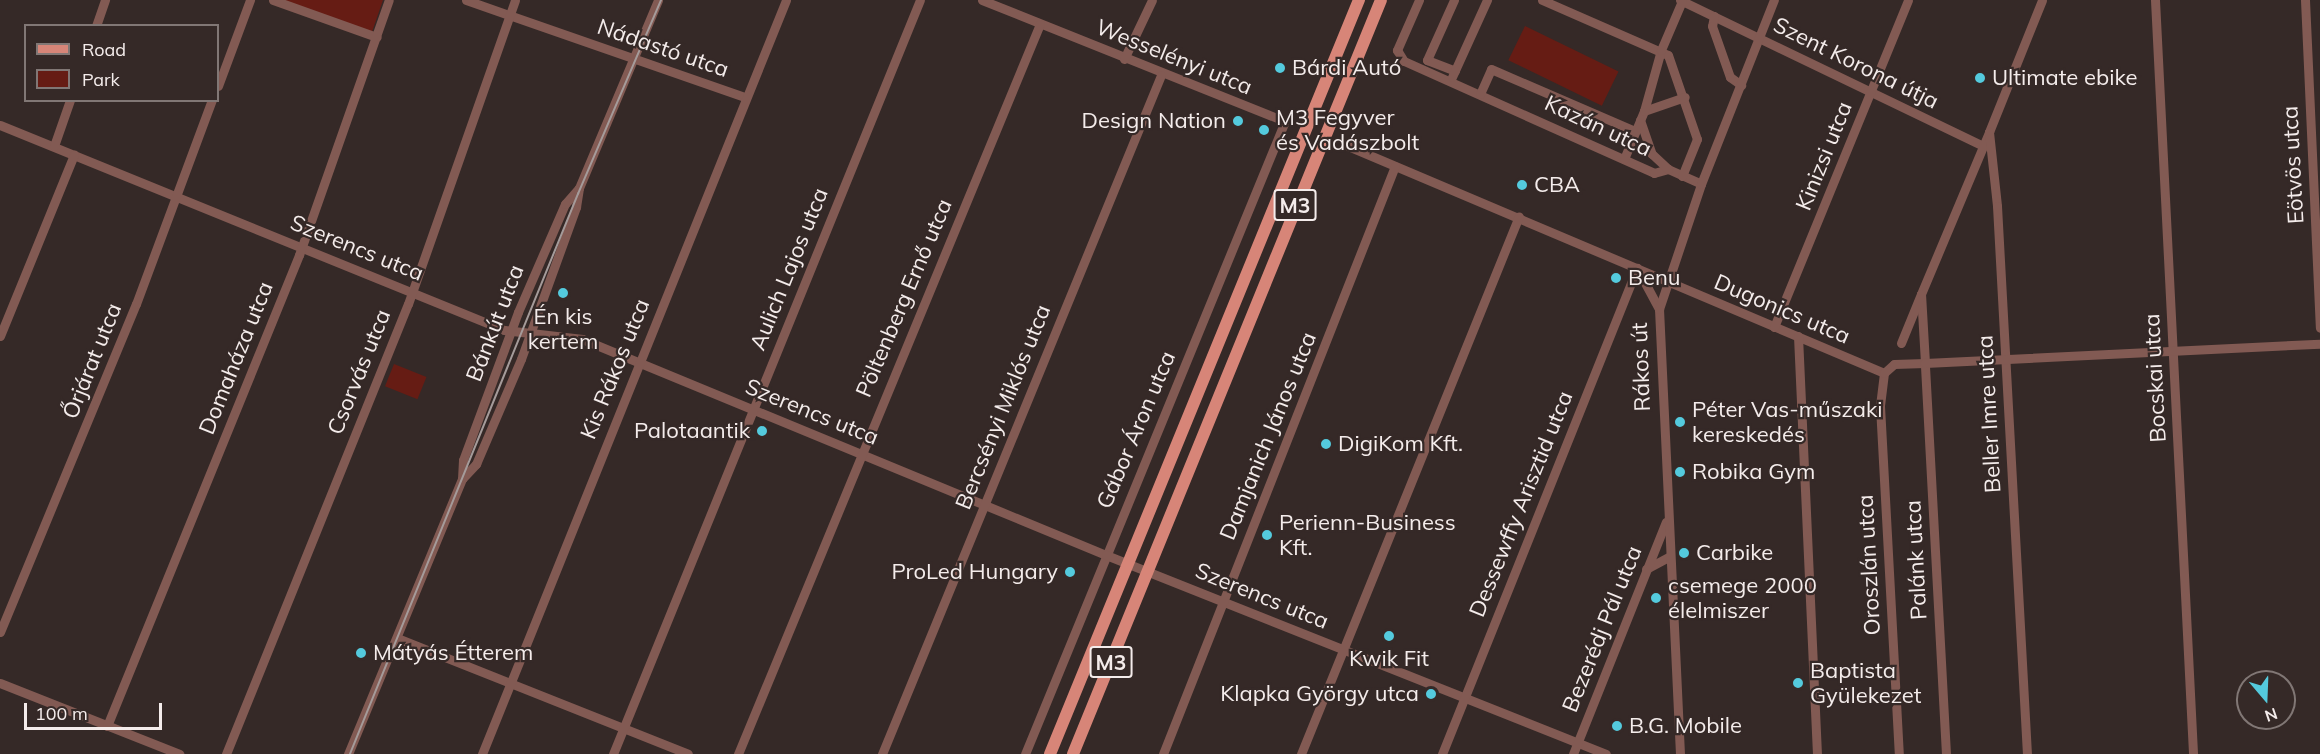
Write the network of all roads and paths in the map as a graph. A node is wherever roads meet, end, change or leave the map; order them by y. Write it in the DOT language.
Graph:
graph roads {
  1 [pos="105,0"];
  2 [pos="250,0"];
  3 [pos="273,0"];
  4 [pos="389,0"];
  5 [pos="466,0"];
  6 [pos="515,0"];
  7 [pos="658,0"];
  8 [pos="786,0"];
  9 [pos="920,0"];
  10 [pos="982,0"];
  11 [pos="1152,0"];
  12 [pos="1359,0"];
  13 [pos="1381,0"];
  14 [pos="1419,0"];
  15 [pos="1454,0"];
  16 [pos="1487,0"];
  17 [pos="1542,0"];
  18 [pos="1774,0"];
  19 [pos="1908,0"];
  20 [pos="2043,0"];
  21 [pos="2155,0"];
  22 [pos="2305,0"];
  23 [pos="1681,1"];
  24 [pos="510,14"];
  25 [pos="1714,16"];
  26 [pos="97,24"];
  27 [pos="1040,24"];
  28 [pos="376,36"];
  29 [pos="1760,38"];
  30 [pos="1661,50"];
  31 [pos="633,59"];
  32 [pos="1124,59"];
  33 [pos="1455,72"];
  34 [pos="1161,75"];
  35 [pos="1450,82"];
  36 [pos="219,83"];
  37 [pos="1741,85"];
  38 [pos="1872,91"];
  39 [pos="1480,94"];
  40 [pos="745,97"];
  41 [pos="1685,98"];
  42 [pos="69,102"];
  43 [pos="211,102"];
  44 [pos="1644,111"];
  45 [pos="1640,120"];
  46 [pos="1285,121"];
  47 [pos="0,125"];
  48 [pos="1635,131"];
  49 [pos="1989,132"];
  50 [pos="54,146"];
  51 [pos="1348,146"];
  52 [pos="1983,146"];
  53 [pos="74,155"];
  54 [pos="1624,159"];
  55 [pos="1395,165"];
  56 [pos="1668,169"];
  57 [pos="1682,176"];
  58 [pos="1701,184"];
  59 [pos="579,188"];
  60 [pos="177,197"];
  61 [pos="1519,216"];
  62 [pos="302,247"];
  63 [pos="1637,268"];
  64 [pos="1665,281"];
  65 [pos="412,291"];
  66 [pos="1921,294"];
  67 [pos="1659,309"];
  68 [pos="1774,327"];
  69 [pos="2320,328"];
  70 [pos="512,331"];
  71 [pos="530,333"];
  72 [pos="0,336"];
  73 [pos="1798,336"];
  74 [pos="1901,343"];
  75 [pos="2320,344"];
  76 [pos="2174,351"];
  77 [pos="2005,359"];
  78 [pos="639,363"];
  79 [pos="1925,363"];
  80 [pos="1884,373"];
  81 [pos="753,409"];
  82 [pos="860,452"];
  83 [pos="462,478"];
  84 [pos="985,502"];
  85 [pos="1667,518"];
  86 [pos="1653,553"];
  87 [pos="1106,555"];
  88 [pos="1670,556"];
  89 [pos="1128,564"];
  90 [pos="1648,568"];
  91 [pos="1148,571"];
  92 [pos="1671,576"];
  93 [pos="1224,600"];
  94 [pos="0,632"];
  95 [pos="397,638"];
  96 [pos="1343,650"];
  97 [pos="0,683"];
  98 [pos="511,685"];
  99 [pos="1464,699"];
  100 [pos="107,726"];
  101 [pos="624,727"];
  102 [pos="1578,742"];
  103 [pos="179,754"];
  104 [pos="226,754"];
  105 [pos="348,754"];
  106 [pos="483,754"];
  107 [pos="613,754"];
  108 [pos="688,754"];
  109 [pos="738,754"];
  110 [pos="882,754"];
  111 [pos="1025,754"];
  112 [pos="1050,754"];
  113 [pos="1073,754"];
  114 [pos="1163,754"];
  115 [pos="1300,754"];
  116 [pos="1442,754"];
  117 [pos="1573,754"];
  118 [pos="1606,754"];
  119 [pos="1680,754"];
  120 [pos="1817,754"];
  121 [pos="1899,754"];
  122 [pos="1946,754"];
  123 [pos="2027,754"];
  124 [pos="2193,754"];
  1 -- 26 [label="street"];
  2 -- 36 [label="street"];
  3 -- 28 [label="street"];
  4 -- 28 [label="street, Domaháza utca"];
  5 -- 24 [label="street, Nádastó utca"];
  6 -- 24 [label="street, Csorvás utca"];
  7 -- 31 [label="street, Bánkút utca"];
  8 -- 40 [label="street, Kis Rákos utca"];
  9 -- 81 [label="street, Aulich Lajos utca"];
  10 -- 27 [label="street, Wesselényi utca"];
  11 -- 32 [label="street"];
  12 -- 89 [label="main road, M3"];
  13 -- 91 [label="main road, M3"];
  14 -- 35 [label="street, Kazán utca"];
  15 -- 33 [label="street"];
  16 -- 33 [label="street"];
  17 -- 30 [label="street"];
  18 -- 29 [label="street, Rákos út"];
  19 -- 38 [label="street, Kinizsi utca"];
  20 -- 49 [label="street"];
  21 -- 76 [label="street, Bocskai utca"];
  22 -- 69 [label="street, Eötvös utca"];
  23 -- 25 [label="street, Szent Korona útja"];
  23 -- 30 [label="street"];
  24 -- 31 [label="street, Nádastó utca"];
  24 -- 65 [label="street, Csorvás utca"];
  25 -- 29 [label="street, Szent Korona útja"];
  25 -- 37 [label="street"];
  27 -- 32 [label="street, Wesselényi utca"];
  27 -- 82 [label="street, Pöltenberg Ernő utca"];
  28 -- 62 [label="street, Domaháza utca"];
  29 -- 37 [label="street, Rákos út"];
  29 -- 38 [label="street, Szent Korona útja"];
  30 -- 41 [label="street"];
  30 -- 44 [label="street"];
  31 -- 40 [label="street, Nádastó utca"];
  31 -- 59 [label="street, Bánkút utca"];
  32 -- 34 [label="street, Wesselényi utca"];
  33 -- 35 [label="street"];
  34 -- 46 [label="street, Wesselényi utca"];
  34 -- 84 [label="street, Bercsényi Miklós utca"];
  35 -- 39 [label="street, Kazán utca"];
  37 -- 58 [label="street, Rákos út"];
  38 -- 52 [label="street, Szent Korona útja"];
  38 -- 68 [label="street, Kinizsi utca"];
  39 -- 48 [label="street, Kazán utca"];
  39 -- 54 [label="street, Kazán utca"];
  40 -- 78 [label="street, Kis Rákos utca"];
  41 -- 44 [label="street"];
  41 -- 57 [label="street"];
  42 -- 50 [label="street"];
  43 -- 60 [label="street, Őrjárat utca"];
  44 -- 45 [label="street"];
  45 -- 48 [label="street"];
  45 -- 56 [label="street"];
  46 -- 87 [label="street, Gábor Áron utca"];
  47 -- 50 [label="street, Szerencs utca"];
  48 -- 54 [label="street"];
  49 -- 52 [label="street"];
  49 -- 77 [label="street, Beller Imre utca"];
  50 -- 53 [label="street, Szerencs utca"];
  51 -- 55 [label="street"];
  52 -- 66 [label="street"];
  53 -- 60 [label="street, Szerencs utca"];
  53 -- 72 [label="street"];
  54 -- 56 [label="street, Kazán utca"];
  55 -- 61 [label="street"];
  55 -- 93 [label="street, Damjanich János utca"];
  56 -- 57 [label="street, Kazán utca"];
  57 -- 58 [label="street, Kazán utca"];
  58 -- 64 [label="street, Rákos út"];
  59 -- 70 [label="street, Bánkút utca"];
  59 -- 71 [label="street, Bánkút utca"];
  60 -- 62 [label="street, Szerencs utca"];
  60 -- 94 [label="street, Őrjárat utca"];
  61 -- 63 [label="street"];
  61 -- 96 [label="street"];
  62 -- 65 [label="street, Szerencs utca"];
  62 -- 100 [label="street, Domaháza utca"];
  63 -- 64 [label="street"];
  63 -- 67 [label="street"];
  63 -- 99 [label="street, Dessewffy Arisztid utca"];
  64 -- 67 [label="street, Rákos út"];
  64 -- 68 [label="street, Dugonics utca"];
  65 -- 70 [label="street, Szerencs utca"];
  65 -- 104 [label="street, Csorvás utca"];
  66 -- 74 [label="street"];
  66 -- 79 [label="street, Palánk utca"];
  67 -- 85 [label="street, Rákos út"];
  68 -- 73 [label="street, Dugonics utca"];
  70 -- 71 [label="street, Szerencs utca"];
  70 -- 83 [label="street, Bánkút utca"];
  71 -- 78 [label="street, Szerencs utca"];
  71 -- 83 [label="street, Bánkút utca"];
  73 -- 80 [label="street, Dugonics utca"];
  73 -- 120 [label="street"];
  75 -- 76 [label="street"];
  76 -- 77 [label="street"];
  76 -- 124 [label="street, Bocskai utca"];
  77 -- 79 [label="street"];
  77 -- 123 [label="street, Beller Imre utca"];
  78 -- 81 [label="street, Szerencs utca"];
  78 -- 98 [label="street, Kis Rákos utca"];
  79 -- 80 [label="street"];
  79 -- 122 [label="street, Palánk utca"];
  80 -- 121 [label="street, Oroszlán utca"];
  81 -- 82 [label="street, Szerencs utca"];
  81 -- 101 [label="street, Aulich Lajos utca"];
  82 -- 84 [label="street, Szerencs utca"];
  82 -- 109 [label="street, Pöltenberg Ernő utca"];
  83 -- 95 [label="street, Bánkút utca"];
  84 -- 87 [label="street, Szerencs utca"];
  84 -- 110 [label="street, Bercsényi Miklós utca"];
  85 -- 86 [label="street, Bezerédj Pál utca"];
  85 -- 88 [label="street, Rákos út"];
  86 -- 88 [label="street"];
  86 -- 90 [label="street, Bezerédj Pál utca"];
  87 -- 89 [label="street, Szerencs utca"];
  87 -- 111 [label="street, Gábor Áron utca"];
  88 -- 90 [label="street"];
  88 -- 92 [label="street, Rákos út"];
  89 -- 91 [label="street, Szerencs utca"];
  89 -- 112 [label="main road, M3"];
  90 -- 92 [label="street"];
  90 -- 102 [label="street, Bezerédj Pál utca"];
  91 -- 93 [label="street, Szerencs utca"];
  91 -- 113 [label="main road, M3"];
  92 -- 119 [label="street, Rákos út"];
  93 -- 96 [label="street, Szerencs utca"];
  93 -- 114 [label="street, Damjanich János utca"];
  95 -- 98 [label="street"];
  95 -- 105 [label="street, Bánkút utca"];
  96 -- 99 [label="street, Szerencs utca"];
  96 -- 115 [label="street"];
  97 -- 100 [label="street"];
  98 -- 101 [label="street"];
  98 -- 106 [label="street, Kis Rákos utca"];
  99 -- 102 [label="street, Szerencs utca"];
  99 -- 116 [label="street, Dessewffy Arisztid utca"];
  100 -- 103 [label="street"];
  101 -- 107 [label="street, Aulich Lajos utca"];
  101 -- 108 [label="street"];
  102 -- 117 [label="street, Bezerédj Pál utca"];
  102 -- 118 [label="street, Szerencs utca"];
}
